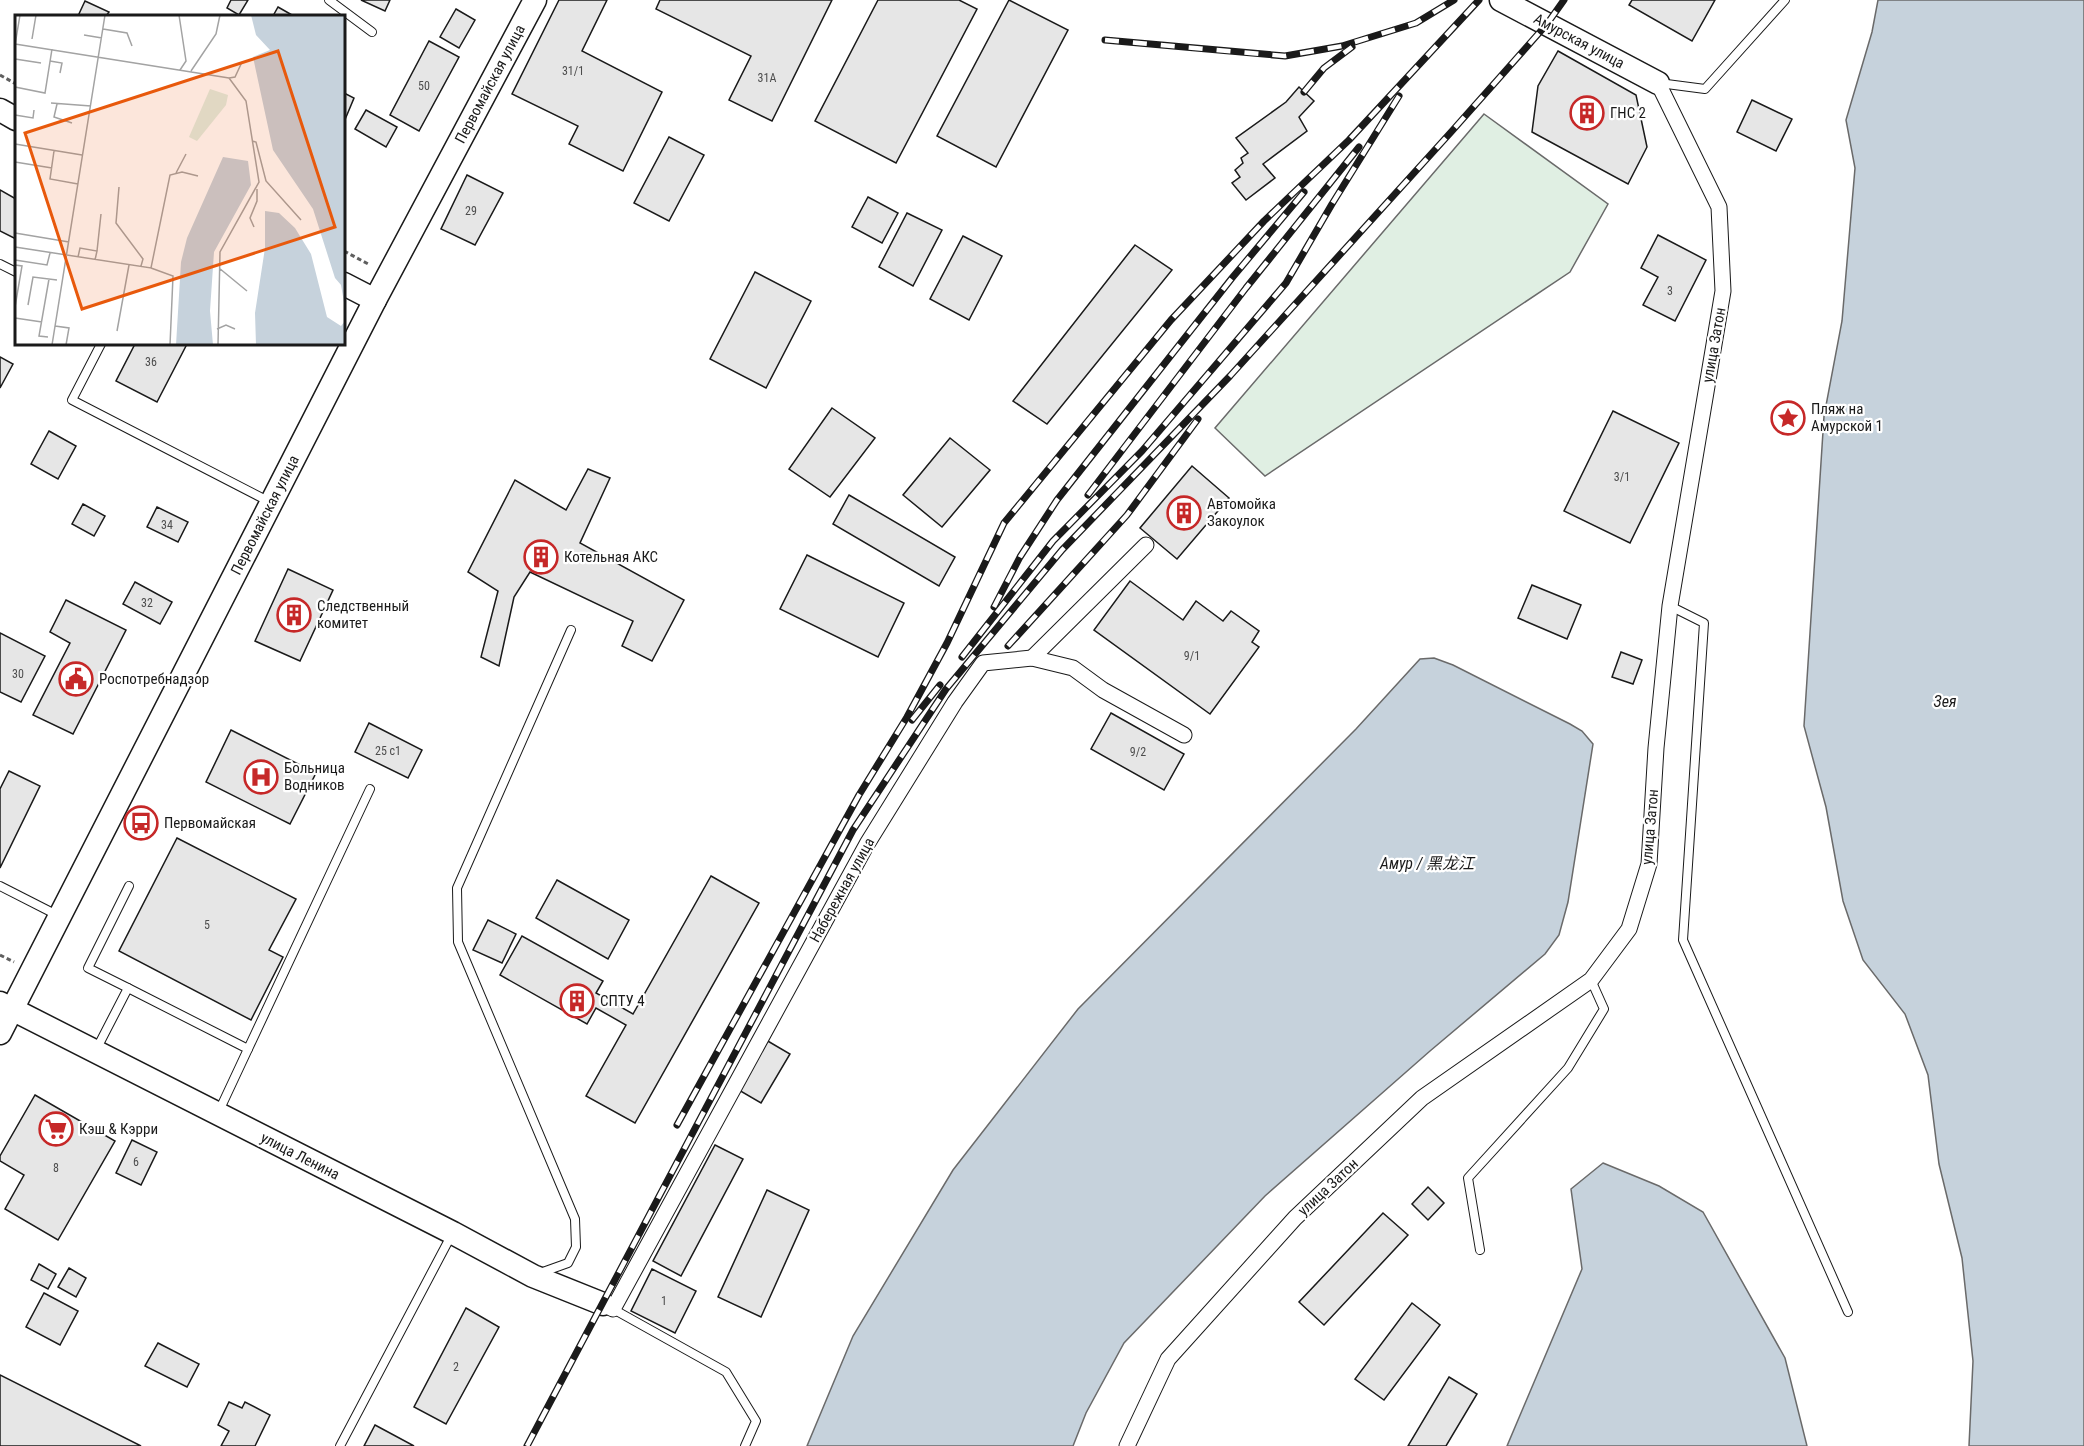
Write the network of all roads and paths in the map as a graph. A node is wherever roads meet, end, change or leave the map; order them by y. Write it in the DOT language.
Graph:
graph roads {
  1 [pos="328,0"];
  2 [pos="535,0"];
  3 [pos="1501,0"];
  4 [pos="1785,0"];
  5 [pos="372,32"];
  6 [pos="0,75"];
  7 [pos="1658,82"];
  8 [pos="15,83"];
  9 [pos="0,110"];
  10 [pos="15,118"];
  11 [pos="345,252"];
  12 [pos="0,264"];
  13 [pos="370,265"];
  14 [pos="15,272"];
  15 [pos="345,285"];
  16 [pos="375,300"];
  17 [pos="100,345"];
  18 [pos="271,503"];
  19 [pos="1146,545"];
  20 [pos="1670,606"];
  21 [pos="571,630"];
  22 [pos="1032,658"];
  23 [pos="1184,735"];
  24 [pos="370,789"];
  25 [pos="0,886"];
  26 [pos="129,886"];
  27 [pos="60,917"];
  28 [pos="1592,980"];
  29 [pos="128,988"];
  30 [pos="6,1006"];
  31 [pos="0,1033"];
  32 [pos="248,1049"];
  33 [pos="95,1051"];
  34 [pos="217,1113"];
  35 [pos="453,1233"];
  36 [pos="1480,1250"];
  37 [pos="533,1276"];
  38 [pos="608,1306"];
  39 [pos="1848,1312"];
  40 [pos="340,1446"];
  41 [pos="745,1446"];
  42 [pos="1126,1446"];
  1 -- 5 [label="lane"];
  2 -- 16 [label="street, Первомайская улица"];
  3 -- 7 [label="street, Амурская улица"];
  4 -- 7 [label="lane"];
  6 -- 8 [label="path"];
  7 -- 20 [label="street, улица Затон"];
  9 -- 10 [label="street"];
  11 -- 13 [label="path"];
  12 -- 14 [label="lane"];
  15 -- 16 [label="street"];
  16 -- 18 [label="street, Первомайская улица"];
  17 -- 18 [label="lane"];
  18 -- 27 [label="street, Первомайская улица"];
  19 -- 22 [label="street"];
  20 -- 28 [label="street, улица Затон"];
  20 -- 39 [label="lane"];
  21 -- 37 [label="lane"];
  22 -- 23 [label="street, Набережная улица"];
  22 -- 38 [label="street, Набережная улица"];
  24 -- 32 [label="lane"];
  25 -- 27 [label="lane"];
  26 -- 29 [label="lane"];
  27 -- 30 [label="street, Первомайская улица"];
  28 -- 36 [label="lane"];
  28 -- 42 [label="street, улица Затон"];
  29 -- 32 [label="lane"];
  29 -- 33 [label="lane"];
  30 -- 31 [label="street, Первомайская улица"];
  30 -- 33 [label="street, улица Ленина"];
  32 -- 34 [label="lane"];
  33 -- 34 [label="street, улица Ленина"];
  34 -- 35 [label="street, улица Ленина"];
  35 -- 37 [label="street, улица Ленина"];
  35 -- 40 [label="lane"];
  37 -- 38 [label="street, улица Ленина"];
  38 -- 41 [label="lane"];
}
